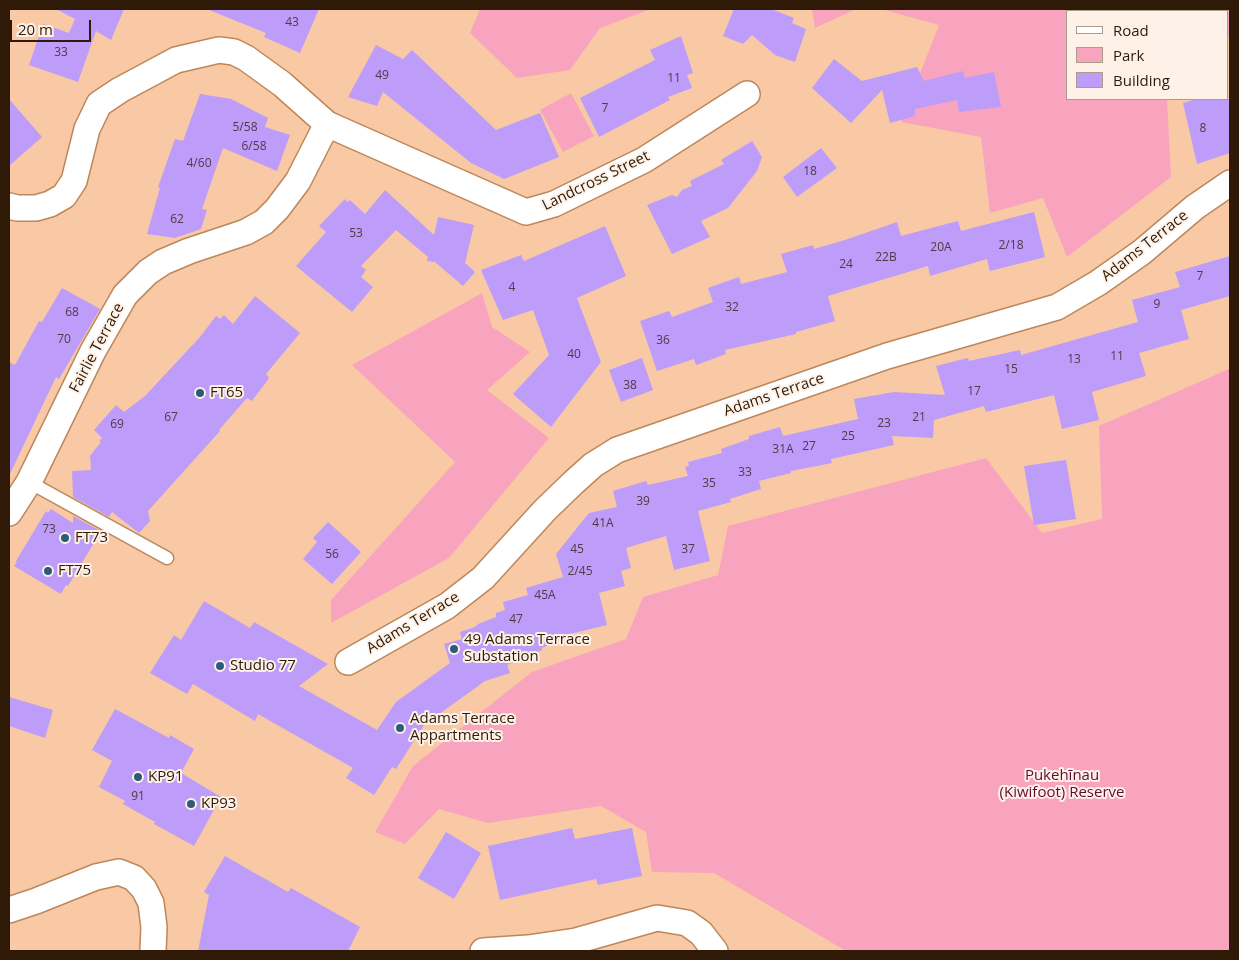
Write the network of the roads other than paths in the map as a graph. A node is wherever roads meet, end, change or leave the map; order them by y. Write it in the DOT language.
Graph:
graph roads {
  1 [pos="746,94"];
  2 [pos="327,124"];
  3 [pos="1230,183"];
  4 [pos="9,206"];
  5 [pos="29,482"];
  6 [pos="9,513"];
  7 [pos="167,558"];
  8 [pos="348,662"];
  9 [pos="9,910"];
  10 [pos="153,951"];
  11 [pos="483,951"];
  12 [pos="715,951"];
  1 -- 2 [label="street, Landcross Street"];
  2 -- 4 [label="street, Landcross Street"];
  2 -- 5 [label="street, Fairlie Terrace"];
  3 -- 8 [label="street, Adams Terrace"];
  5 -- 6 [label="street, Fairlie Terrace"];
  5 -- 7 [label="lane"];
  9 -- 10 [label="street"];
  11 -- 12 [label="street"];
}
